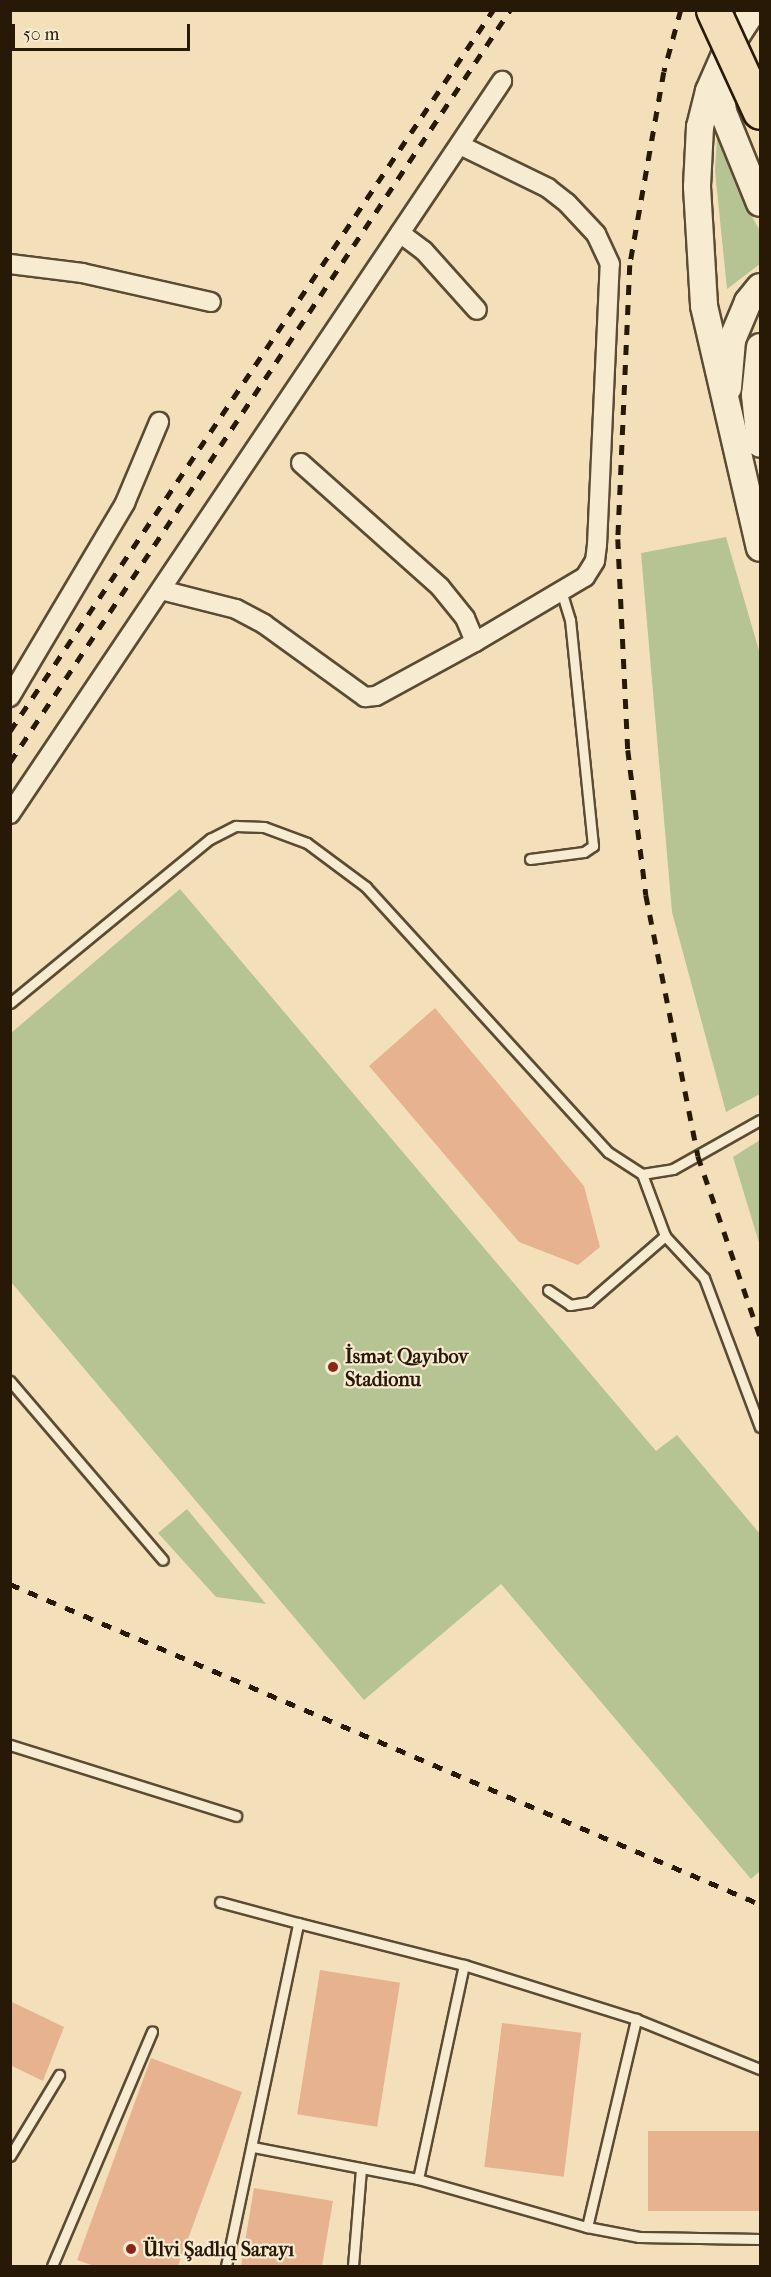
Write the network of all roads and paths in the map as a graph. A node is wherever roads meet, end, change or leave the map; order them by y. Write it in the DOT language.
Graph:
graph roads {
  1 [pos="713,10"];
  2 [pos="753,10"];
  3 [pos="719,65"];
  4 [pos="502,81"];
  5 [pos="760,112"];
  6 [pos="462,146"];
  7 [pos="760,203"];
  8 [pos="400,233"];
  9 [pos="10,264"];
  10 [pos="760,288"];
  11 [pos="211,302"];
  12 [pos="477,310"];
  13 [pos="760,347"];
  14 [pos="726,415"];
  15 [pos="159,422"];
  16 [pos="760,444"];
  17 [pos="301,463"];
  18 [pos="760,548"];
  19 [pos="161,590"];
  20 [pos="562,594"];
  21 [pos="476,642"];
  22 [pos="10,697"];
  23 [pos="10,814"];
  24 [pos="530,859"];
  25 [pos="10,1003"];
  26 [pos="760,1120"];
  27 [pos="642,1174"];
  28 [pos="665,1236"];
  29 [pos="548,1290"];
  30 [pos="10,1381"];
  31 [pos="760,1427"];
  32 [pos="163,1560"];
  33 [pos="10,1745"];
  34 [pos="236,1816"];
  35 [pos="220,1902"];
  36 [pos="298,1923"];
  37 [pos="464,1965"];
  38 [pos="636,2019"];
  39 [pos="152,2031"];
  40 [pos="760,2069"];
  41 [pos="59,2075"];
  42 [pos="253,2147"];
  43 [pos="10,2156"];
  44 [pos="361,2168"];
  45 [pos="418,2179"];
  46 [pos="587,2227"];
  47 [pos="760,2239"];
  48 [pos="52,2266"];
  49 [pos="226,2266"];
  50 [pos="353,2266"];
  1 -- 5 [label="highway, bridge"];
  2 -- 3 [label="main road"];
  3 -- 7 [label="main road"];
  3 -- 14 [label="main road"];
  4 -- 6 [label="street"];
  6 -- 8 [label="street"];
  6 -- 20 [label="street"];
  8 -- 12 [label="street"];
  8 -- 19 [label="street"];
  9 -- 11 [label="street"];
  10 -- 14 [label="main road"];
  13 -- 16 [label="main road"];
  14 -- 18 [label="main road"];
  15 -- 22 [label="street"];
  17 -- 21 [label="street"];
  19 -- 21 [label="street"];
  19 -- 23 [label="street"];
  20 -- 21 [label="street"];
  20 -- 24 [label="lane"];
  25 -- 27 [label="lane"];
  26 -- 27 [label="lane"];
  27 -- 28 [label="lane"];
  28 -- 29 [label="lane"];
  28 -- 31 [label="lane"];
  30 -- 32 [label="lane"];
  33 -- 34 [label="lane"];
  35 -- 36 [label="lane"];
  36 -- 37 [label="lane"];
  36 -- 42 [label="lane"];
  37 -- 38 [label="lane"];
  37 -- 45 [label="lane"];
  38 -- 40 [label="lane"];
  38 -- 46 [label="lane"];
  39 -- 48 [label="lane"];
  41 -- 43 [label="lane"];
  42 -- 44 [label="lane"];
  42 -- 49 [label="lane"];
  44 -- 45 [label="lane"];
  44 -- 50 [label="lane"];
  45 -- 46 [label="lane"];
  46 -- 47 [label="lane"];
}
